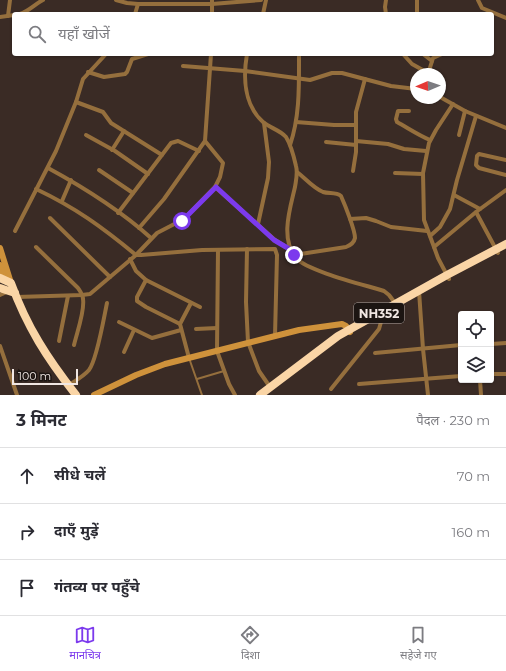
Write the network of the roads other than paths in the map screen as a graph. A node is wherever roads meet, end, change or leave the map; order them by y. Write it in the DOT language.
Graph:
graph roads {
  1 [pos="10,0"];
  2 [pos="43,0"];
  3 [pos="116,0"];
  4 [pos="261,0"];
  5 [pos="266,0"];
  6 [pos="386,0"];
  7 [pos="417,0"];
  8 [pos="478,0"];
  9 [pos="212,2"];
  10 [pos="138,4"];
  11 [pos="26,12"];
  12 [pos="135,12"];
  13 [pos="263,12"];
  14 [pos="386,12"];
  15 [pos="417,12"];
  16 [pos="492,12"];
  17 [pos="494,13"];
  18 [pos="12,15"];
  19 [pos="8,16"];
  20 [pos="0,17"];
  21 [pos="506,18"];
  22 [pos="104,56"];
  23 [pos="143,56"];
  24 [pos="211,56"];
  25 [pos="248,56"];
  26 [pos="299,56"];
  27 [pos="405,56"];
  28 [pos="426,56"];
  29 [pos="437,56"];
  30 [pos="432,61"];
  31 [pos="183,66"];
  32 [pos="418,68"];
  33 [pos="430,68"];
  34 [pos="210,69"];
  35 [pos="245,71"];
  36 [pos="88,72"];
  37 [pos="299,79"];
  38 [pos="365,79"];
  39 [pos="410,88"];
  40 [pos="446,100"];
  41 [pos="76,102"];
  42 [pos="453,104"];
  43 [pos="409,111"];
  44 [pos="465,112"];
  45 [pos="476,116"];
  46 [pos="296,122"];
  47 [pos="264,123"];
  48 [pos="355,125"];
  49 [pos="506,128"];
  50 [pos="124,131"];
  51 [pos="86,135"];
  52 [pos="459,135"];
  53 [pos="430,140"];
  54 [pos="205,141"];
  55 [pos="326,142"];
  56 [pos="356,143"];
  57 [pos="289,146"];
  58 [pos="112,150"];
  59 [pos="199,151"];
  60 [pos="426,151"];
  61 [pos="162,155"];
  62 [pos="506,160"];
  63 [pos="48,168"];
  64 [pos="99,170"];
  65 [pos="353,171"];
  66 [pos="297,172"];
  67 [pos="395,173"];
  68 [pos="148,174"];
  69 [pos="423,174"];
  70 [pos="506,175"];
  71 [pos="71,180"];
  72 [pos="216,187"];
  73 [pos="36,189"];
  74 [pos="506,190"];
  75 [pos="133,193"];
  76 [pos="454,195"];
  77 [pos="62,201"];
  78 [pos="478,210"];
  79 [pos="118,213"];
  80 [pos="50,218"];
  81 [pos="350,219"];
  82 [pos="258,224"];
  83 [pos="140,228"];
  84 [pos="15,231"];
  85 [pos="427,231"];
  86 [pos="430,236"];
  87 [pos="151,238"];
  88 [pos="506,244"];
  89 [pos="36,247"];
  90 [pos="434,247"];
  91 [pos="0,248"];
  92 [pos="247,249"];
  93 [pos="506,249"];
  94 [pos="218,250"];
  95 [pos="291,250"];
  96 [pos="497,251"];
  97 [pos="136,255"];
  98 [pos="294,255"];
  99 [pos="130,259"];
  100 [pos="0,265"];
  101 [pos="110,277"];
  102 [pos="448,277"];
  103 [pos="6,280"];
  104 [pos="146,280"];
  105 [pos="0,288"];
  106 [pos="419,293"];
  107 [pos="14,294"];
  108 [pos="0,296"];
  109 [pos="68,296"];
  110 [pos="82,296"];
  111 [pos="107,303"];
  112 [pos="191,303"];
  113 [pos="397,305"];
  114 [pos="200,307"];
  115 [pos="382,316"];
  116 [pos="119,322"];
  117 [pos="180,324"];
  118 [pos="217,328"];
  119 [pos="196,329"];
  120 [pos="134,330"];
  121 [pos="181,330"];
  122 [pos="350,331"];
  123 [pos="275,336"];
  124 [pos="59,341"];
  125 [pos="248,342"];
  126 [pos="506,343"];
  127 [pos="494,344"];
  128 [pos="74,345"];
  129 [pos="458,345"];
  130 [pos="0,346"];
  131 [pos="423,349"];
  132 [pos="217,350"];
  133 [pos="124,352"];
  134 [pos="375,353"];
  135 [pos="189,358"];
  136 [pos="224,371"];
  137 [pos="494,374"];
  138 [pos="506,374"];
  139 [pos="458,376"];
  140 [pos="197,379"];
  141 [pos="426,379"];
  142 [pos="480,383"];
  143 [pos="359,384"];
  144 [pos="68,386"];
  145 [pos="270,387"];
  146 [pos="331,389"];
  147 [pos="17,395"];
  148 [pos="69,395"];
  149 [pos="76,395"];
  150 [pos="94,395"];
  151 [pos="202,395"];
  152 [pos="235,395"];
  153 [pos="260,395"];
  154 [pos="266,395"];
  155 [pos="428,395"];
  156 [pos="481,395"];
  1 -- 19 [label="street"];
  2 -- 11 [label="street"];
  3 -- 10 [label="street"];
  4 -- 9 [label="street"];
  5 -- 13 [label="street"];
  6 -- 14 [label="street"];
  7 -- 15 [label="street"];
  8 -- 16 [label="street"];
  9 -- 10 [label="street"];
  10 -- 12 [label="street"];
  17 -- 21 [label="street"];
  18 -- 19 [label="street"];
  19 -- 20 [label="street"];
  22 -- 36 [label="street"];
  23 -- 36 [label="street"];
  24 -- 34 [label="street"];
  25 -- 35 [label="street"];
  26 -- 37 [label="street"];
  27 -- 32 [label="street"];
  28 -- 30 [label="street"];
  29 -- 30 [label="street"];
  30 -- 33 [label="street"];
  31 -- 34 [label="street"];
  34 -- 35 [label="street"];
  34 -- 54 [label="street"];
  35 -- 37 [label="street"];
  35 -- 47 [label="street"];
  36 -- 41 [label="street"];
  37 -- 38 [label="street"];
  37 -- 46 [label="street"];
  38 -- 39 [label="street"];
  38 -- 48 [label="street"];
  40 -- 42 [label="street"];
  41 -- 50 [label="street"];
  41 -- 63 [label="street"];
  42 -- 44 [label="street"];
  42 -- 53 [label="street"];
  43 -- 53 [label="street"];
  44 -- 45 [label="street"];
  44 -- 52 [label="street"];
  45 -- 49 [label="street"];
  45 -- 76 [label="street"];
  46 -- 48 [label="street"];
  46 -- 57 [label="street"];
  47 -- 57 [label="street"];
  47 -- 82 [label="street"];
  48 -- 56 [label="street"];
  50 -- 58 [label="street"];
  50 -- 61 [label="street"];
  51 -- 58 [label="street"];
  53 -- 60 [label="street"];
  54 -- 59 [label="street"];
  54 -- 72 [label="street"];
  55 -- 56 [label="street"];
  56 -- 60 [label="street"];
  56 -- 65 [label="street"];
  57 -- 66 [label="street"];
  58 -- 68 [label="street"];
  59 -- 61 [label="street"];
  59 -- 83 [label="street"];
  60 -- 69 [label="street"];
  61 -- 68 [label="street"];
  62 -- 70 [label="street"];
  63 -- 71 [label="street"];
  63 -- 73 [label="street"];
  64 -- 75 [label="street"];
  66 -- 81 [label="street"];
  66 -- 95 [label="street"];
  67 -- 69 [label="street"];
  68 -- 75 [label="street"];
  69 -- 85 [label="street"];
  71 -- 77 [label="street"];
  71 -- 79 [label="street"];
  72 -- 82 [label="street"];
  72 -- 87 [label="street"];
  73 -- 77 [label="street"];
  73 -- 84 [label="street"];
  74 -- 78 [label="street"];
  75 -- 79 [label="street"];
  76 -- 78 [label="street"];
  76 -- 86 [label="street"];
  77 -- 97 [label="street"];
  78 -- 90 [label="street"];
  78 -- 96 [label="street"];
  79 -- 83 [label="street"];
  80 -- 101 [label="street"];
  81 -- 85 [label="street"];
  81 -- 98 [label="street"];
  82 -- 95 [label="street"];
  83 -- 87 [label="street"];
  85 -- 86 [label="street"];
  86 -- 90 [label="street"];
  87 -- 97 [label="street"];
  88 -- 96 [label="highway, NH352"];
  89 -- 110 [label="street"];
  90 -- 102 [label="street"];
  91 -- 103 [label="street"];
  92 -- 94 [label="street"];
  92 -- 123 [label="street"];
  92 -- 125 [label="street"];
  93 -- 96 [label="highway, NH352"];
  94 -- 97 [label="street"];
  94 -- 118 [label="street"];
  95 -- 98 [label="street"];
  96 -- 102 [label="highway, NH352"];
  97 -- 99 [label="street"];
  98 -- 113 [label="street"];
  99 -- 101 [label="street"];
  99 -- 104 [label="street"];
  100 -- 103 [label="street"];
  101 -- 110 [label="street"];
  102 -- 106 [label="highway, NH352"];
  103 -- 107 [label="highway"];
  104 -- 112 [label="street"];
  104 -- 117 [label="street"];
  105 -- 107 [label="highway"];
  106 -- 113 [label="highway, NH352"];
  106 -- 131 [label="street"];
  107 -- 108 [label="street"];
  107 -- 109 [label="street"];
  107 -- 144 [label="highway"];
  107 -- 148 [label="highway"];
  109 -- 110 [label="street"];
  109 -- 124 [label="street"];
  110 -- 128 [label="street"];
  111 -- 144 [label="street"];
  112 -- 114 [label="street"];
  112 -- 117 [label="street"];
  113 -- 115 [label="highway, NH352"];
  113 -- 122 [label="highway, NH352"];
  115 -- 122 [label="highway, NH352"];
  115 -- 146 [label="street"];
  116 -- 120 [label="street"];
  117 -- 121 [label="street"];
  118 -- 119 [label="street"];
  118 -- 132 [label="street"];
  120 -- 121 [label="street"];
  120 -- 133 [label="street"];
  121 -- 135 [label="street"];
  122 -- 123 [label="street"];
  122 -- 145 [label="highway, NH352"];
  122 -- 154 [label="highway, NH352"];
  123 -- 125 [label="street"];
  125 -- 132 [label="street"];
  125 -- 145 [label="street"];
  126 -- 127 [label="street"];
  129 -- 131 [label="street"];
  130 -- 147 [label="street"];
  131 -- 134 [label="street"];
  131 -- 141 [label="street"];
  132 -- 135 [label="street"];
  132 -- 136 [label="street"];
  135 -- 140 [label="lane"];
  135 -- 150 [label="street"];
  136 -- 140 [label="lane"];
  136 -- 152 [label="street"];
  137 -- 138 [label="street"];
  139 -- 141 [label="street"];
  140 -- 151 [label="lane"];
  141 -- 143 [label="street"];
  141 -- 155 [label="street"];
  142 -- 156 [label="street"];
  144 -- 149 [label="highway"];
  145 -- 153 [label="highway, NH352"];
}
